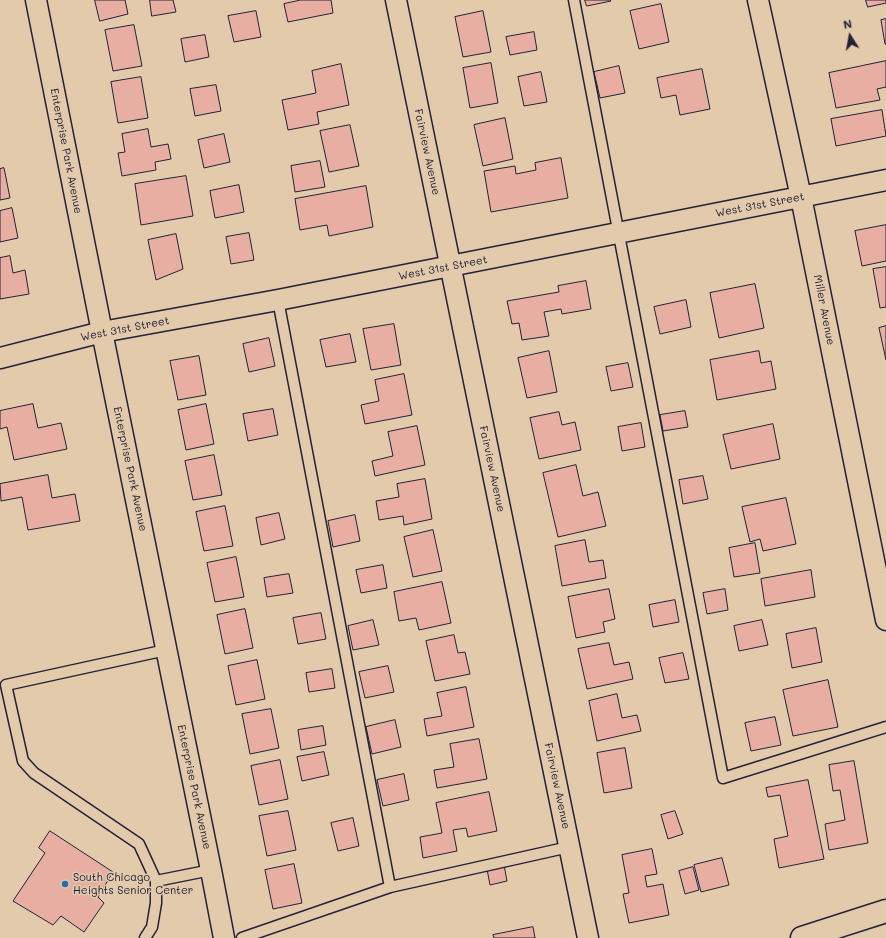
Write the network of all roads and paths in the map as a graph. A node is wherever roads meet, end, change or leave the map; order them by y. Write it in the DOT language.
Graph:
graph roads {
  1 [pos="36,0"];
  2 [pos="396,0"];
  3 [pos="574,0"];
  4 [pos="758,0"];
  5 [pos="886,180"];
  6 [pos="801,197"];
  7 [pos="619,232"];
  8 [pos="451,266"];
  9 [pos="278,300"];
  10 [pos="102,332"];
  11 [pos="0,358"];
  12 [pos="886,620"];
  13 [pos="166,650"];
  14 [pos="886,727"];
  15 [pos="569,847"];
  16 [pos="211,870"];
  17 [pos="156,880"];
  18 [pos="390,887"];
  19 [pos="886,911"];
  20 [pos="145,938"];
  21 [pos="224,938"];
  22 [pos="242,938"];
  23 [pos="588,938"];
  24 [pos="802,938"];
  1 -- 10 [label="street, Enterprise Park Avenue"];
  2 -- 8 [label="street, Fairview Avenue"];
  3 -- 7 [label="lane"];
  4 -- 6 [label="street, Miller Avenue"];
  5 -- 6 [label="street, West 31st Street"];
  6 -- 7 [label="street, West 31st Street"];
  6 -- 12 [label="street, Miller Avenue"];
  7 -- 8 [label="street, West 31st Street"];
  7 -- 14 [label="lane"];
  8 -- 9 [label="street, West 31st Street"];
  8 -- 15 [label="street, Fairview Avenue"];
  9 -- 10 [label="street, West 31st Street"];
  9 -- 18 [label="lane"];
  10 -- 11 [label="street, West 31st Street"];
  10 -- 13 [label="street, Enterprise Park Avenue"];
  13 -- 16 [label="street, Enterprise Park Avenue"];
  13 -- 17 [label="lane"];
  15 -- 18 [label="lane"];
  15 -- 23 [label="street, Fairview Avenue"];
  16 -- 17 [label="lane"];
  16 -- 21 [label="street, Enterprise Park Avenue"];
  17 -- 20 [label="lane"];
  18 -- 22 [label="lane"];
  19 -- 24 [label="main road"];
}
